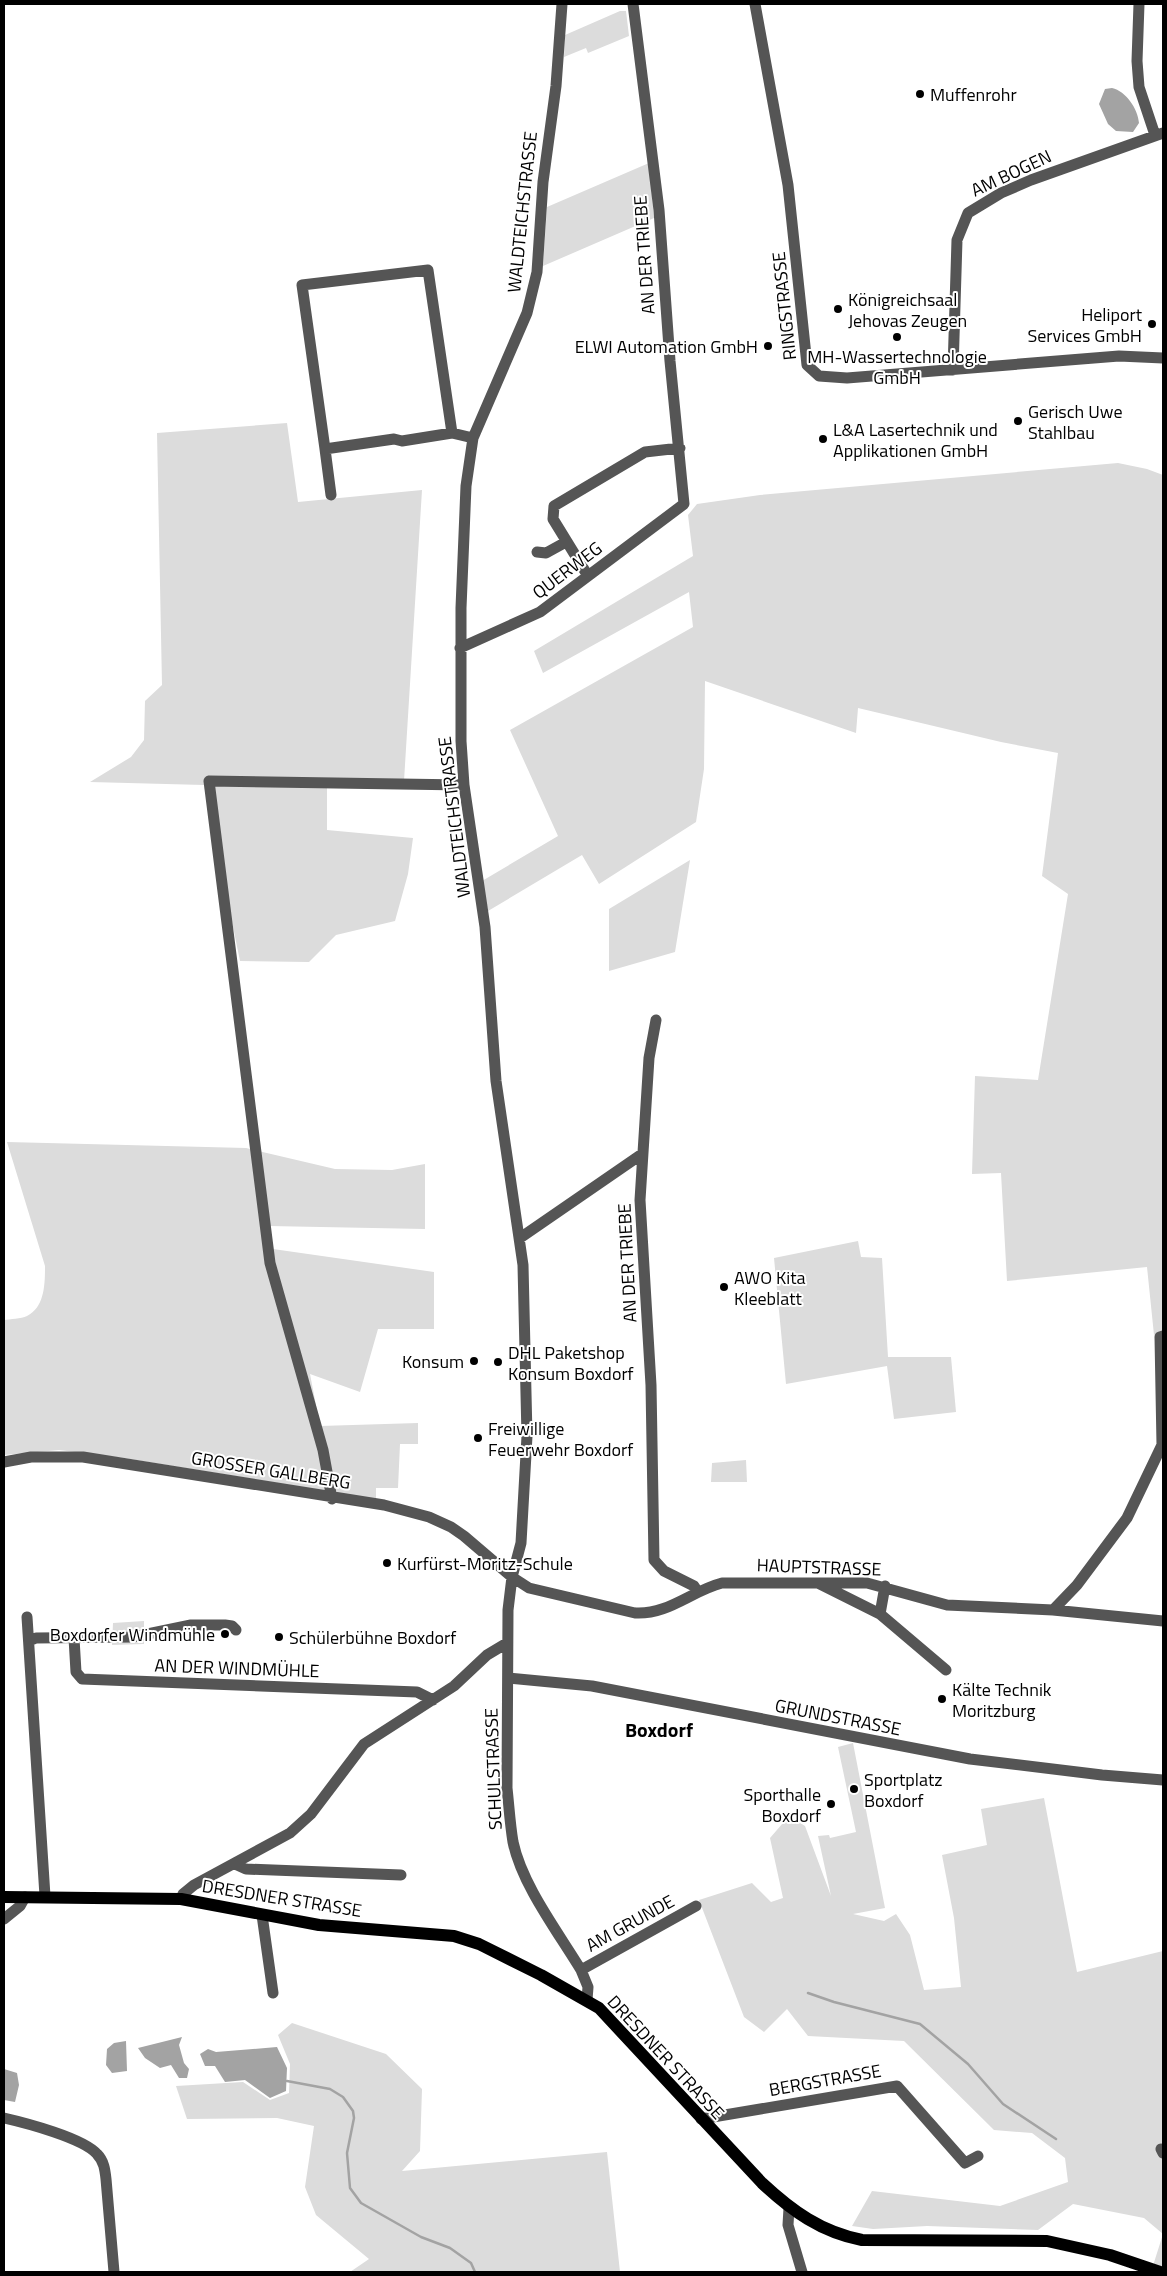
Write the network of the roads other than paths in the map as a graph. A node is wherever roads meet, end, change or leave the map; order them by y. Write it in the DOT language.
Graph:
graph roads {
  1 [pos="562,4"];
  2 [pos="633,4"];
  3 [pos="755,4"];
  4 [pos="1140,4"];
  5 [pos="1159,134"];
  6 [pos="1163,358"];
  7 [pos="953,370"];
  8 [pos="452,433"];
  9 [pos="473,438"];
  10 [pos="680,448"];
  11 [pos="325,449"];
  12 [pos="331,495"];
  13 [pos="684,504"];
  14 [pos="566,542"];
  15 [pos="537,552"];
  16 [pos="588,576"];
  17 [pos="460,648"];
  18 [pos="464,785"];
  19 [pos="656,1020"];
  20 [pos="642,1157"];
  21 [pos="520,1238"];
  22 [pos="1163,1336"];
  23 [pos="4,1462"];
  24 [pos="332,1499"];
  25 [pos="512,1577"];
  26 [pos="816,1582"];
  27 [pos="885,1586"];
  28 [pos="698,1592"];
  29 [pos="1053,1610"];
  30 [pos="880,1614"];
  31 [pos="27,1617"];
  32 [pos="1163,1621"];
  33 [pos="236,1630"];
  34 [pos="74,1638"];
  35 [pos="29,1641"];
  36 [pos="507,1643"];
  37 [pos="946,1670"];
  38 [pos="508,1678"];
  39 [pos="433,1700"];
  40 [pos="1163,1780"];
  41 [pos="235,1864"];
  42 [pos="401,1875"];
  43 [pos="45,1896"];
  44 [pos="4,1897"];
  45 [pos="24,1897"];
  46 [pos="181,1900"];
  47 [pos="696,1906"];
  48 [pos="262,1915"];
  49 [pos="4,1919"];
  50 [pos="581,1970"];
  51 [pos="273,1993"];
  52 [pos="587,2000"];
  53 [pos="4,2118"];
  54 [pos="702,2119"];
  55 [pos="978,2156"];
  56 [pos="789,2208"];
  57 [pos="114,2272"];
  58 [pos="802,2272"];
  59 [pos="1160,2272"];
  1 -- 9 [label="street, WALDTEICHSTRASSE"];
  2 -- 10 [label="street, AN DER TRIEBE"];
  3 -- 7 [label="street, RINGSTRASSE"];
  4 -- 5 [label="street"];
  5 -- 7 [label="street, AM BOGEN"];
  6 -- 7 [label="street, RINGSTRASSE"];
  8 -- 9 [label="street"];
  8 -- 11 [label="street"];
  8 -- 11 [label="street"];
  9 -- 17 [label="street, WALDTEICHSTRASSE"];
  10 -- 13 [label="street, AN DER TRIEBE"];
  10 -- 14 [label="street"];
  11 -- 12 [label="street"];
  13 -- 16 [label="street, QUERWEG"];
  14 -- 15 [label="street"];
  14 -- 16 [label="street"];
  16 -- 17 [label="street, QUERWEG"];
  17 -- 18 [label="street, WALDTEICHSTRASSE"];
  18 -- 21 [label="street, WALDTEICHSTRASSE"];
  18 -- 24 [label="street"];
  19 -- 20 [label="street, AN DER TRIEBE"];
  20 -- 21 [label="street"];
  20 -- 28 [label="street, AN DER TRIEBE"];
  21 -- 25 [label="street, WALDTEICHSTRASSE"];
  22 -- 29 [label="street"];
  23 -- 24 [label="street, GROSSER GALLBERG"];
  24 -- 25 [label="street, GROSSER GALLBERG"];
  25 -- 28 [label="street, HAUPTSTRASSE"];
  25 -- 36 [label="street, SCHULSTRASSE"];
  26 -- 27 [label="street, HAUPTSTRASSE"];
  26 -- 28 [label="street, HAUPTSTRASSE"];
  26 -- 30 [label="street"];
  27 -- 29 [label="street, HAUPTSTRASSE"];
  27 -- 30 [label="street"];
  29 -- 32 [label="street, HAUPTSTRASSE"];
  30 -- 37 [label="street"];
  31 -- 35 [label="street"];
  33 -- 34 [label="street"];
  34 -- 35 [label="street"];
  34 -- 39 [label="street, AN DER WINDMÜHLE"];
  35 -- 43 [label="street"];
  36 -- 38 [label="street, SCHULSTRASSE"];
  36 -- 39 [label="street"];
  38 -- 40 [label="street, GRUNDSTRASSE"];
  38 -- 50 [label="street, SCHULSTRASSE"];
  39 -- 41 [label="street"];
  41 -- 42 [label="street"];
  41 -- 46 [label="street"];
  43 -- 45 [label="main road, DRESDNER STRASSE"];
  43 -- 46 [label="main road, DRESDNER STRASSE"];
  44 -- 45 [label="main road, DRESDNER STRASSE"];
  45 -- 49 [label="street"];
  46 -- 48 [label="main road, DRESDNER STRASSE"];
  47 -- 50 [label="street, AM GRUNDE"];
  48 -- 51 [label="street"];
  48 -- 52 [label="main road, DRESDNER STRASSE"];
  50 -- 52 [label="street, SCHULSTRASSE"];
  52 -- 54 [label="main road, DRESDNER STRASSE"];
  53 -- 57 [label="street"];
  54 -- 55 [label="street, BERGSTRASSE"];
  54 -- 56 [label="main road, DRESDNER STRASSE"];
  56 -- 58 [label="street"];
  56 -- 59 [label="main road, DRESDNER STRASSE"];
}
